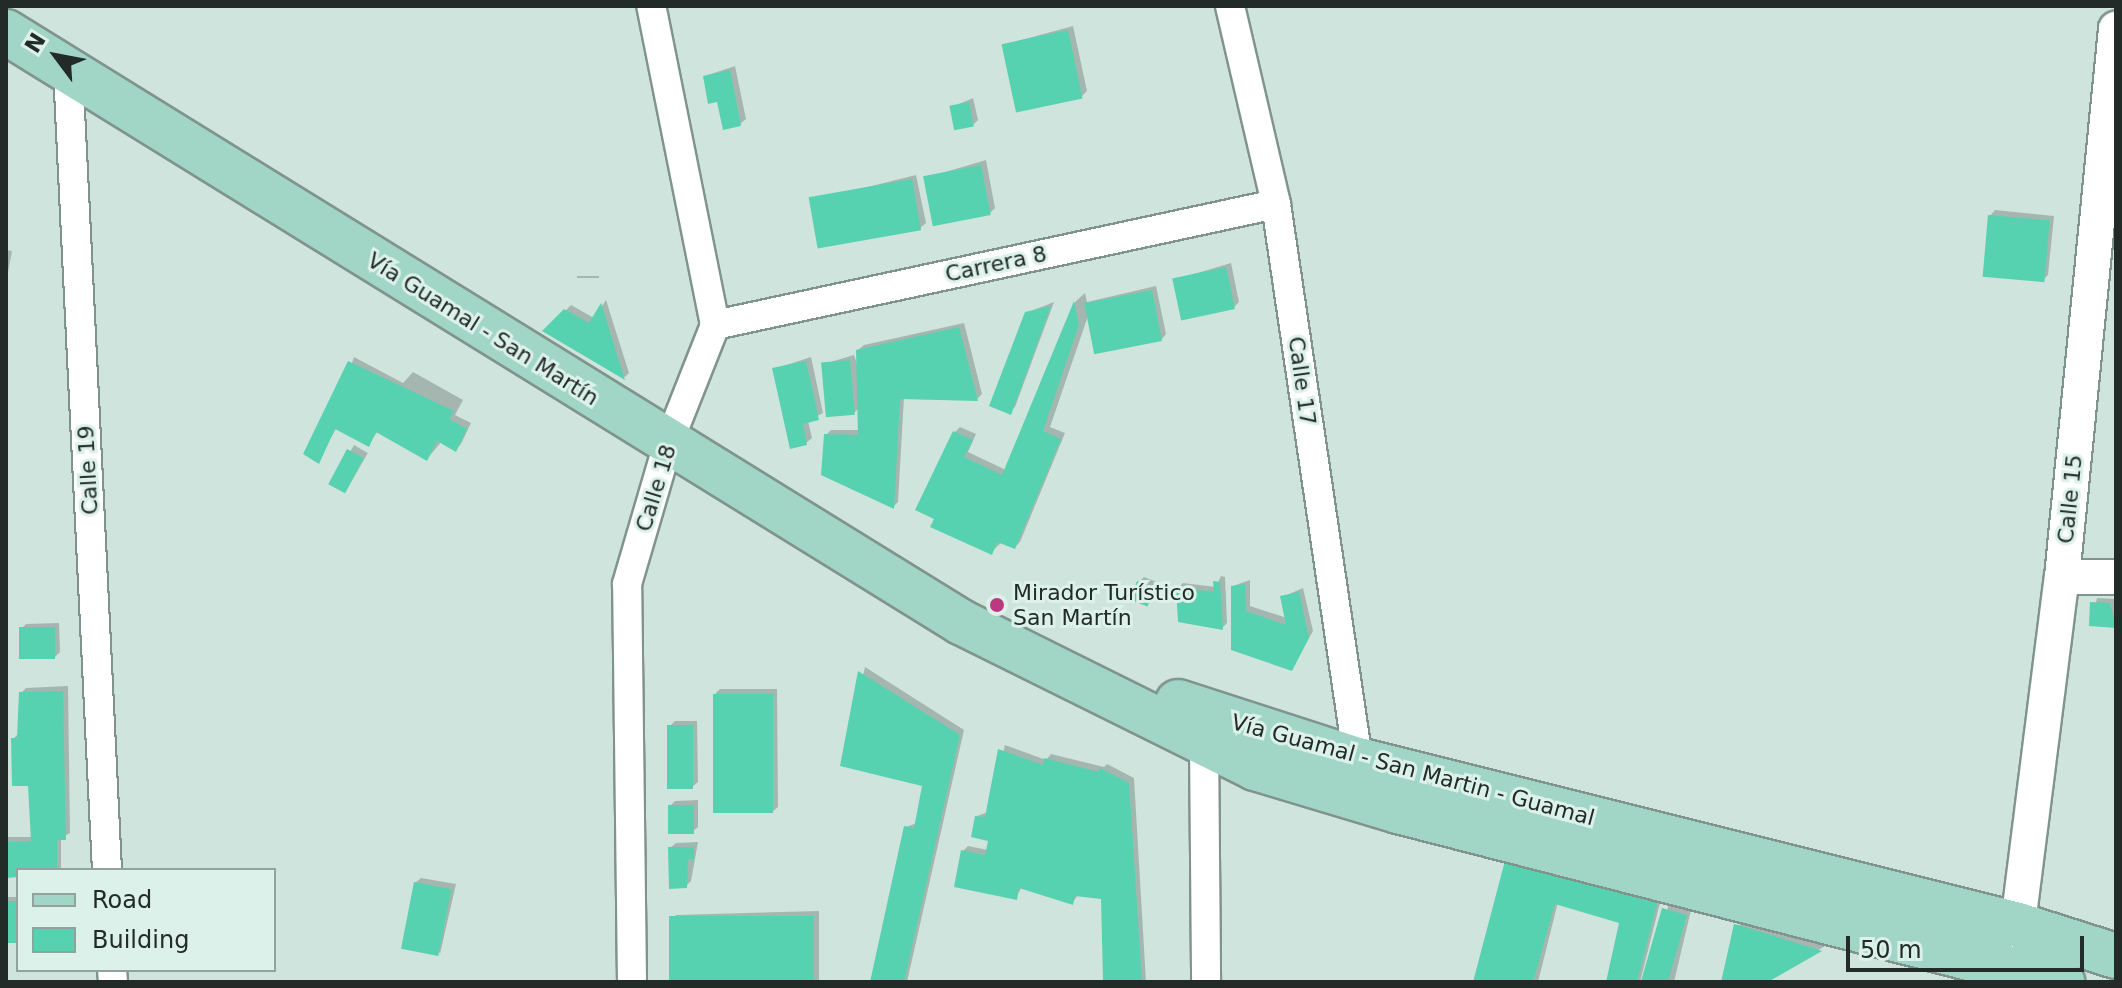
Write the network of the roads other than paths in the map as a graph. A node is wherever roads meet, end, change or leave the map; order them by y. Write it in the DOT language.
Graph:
graph roads {
  1 [pos="651,6"];
  2 [pos="1230,6"];
  3 [pos="2116,29"];
  4 [pos="6,32"];
  5 [pos="68,70"];
  6 [pos="1276,204"];
  7 [pos="715,325"];
  8 [pos="668,444"];
  9 [pos="2062,577"];
  10 [pos="2116,577"];
  11 [pos="961,622"];
  12 [pos="1204,741"];
  13 [pos="1358,760"];
  14 [pos="107,868"];
  15 [pos="2018,925"];
  16 [pos="2116,956"];
  17 [pos="2013,969"];
  18 [pos="632,982"];
  19 [pos="1206,982"];
  20 [pos="2062,982"];
  1 -- 7 [label="street"];
  2 -- 6 [label="street, Calle 17"];
  3 -- 9 [label="street, Calle 15"];
  4 -- 5 [label="main road, Vía Guamal - San Martín"];
  5 -- 8 [label="main road, Vía Guamal - San Martín"];
  5 -- 14 [label="street, Calle 19"];
  6 -- 7 [label="street, Carrera 8"];
  6 -- 13 [label="street, Calle 17"];
  7 -- 8 [label="street, Calle 18"];
  8 -- 11 [label="main road, Vía Guamal - San Martín"];
  8 -- 18 [label="street, Calle 18"];
  9 -- 10 [label="street"];
  9 -- 15 [label="street, Calle 15"];
  11 -- 12 [label="main road, Vía Guamal - San Martin - Guamal"];
  11 -- 13 [label="main road, Vía Guamal - San Martin - Guamal"];
  12 -- 17 [label="main road, Vía Guamal - San Martin - Guamal"];
  12 -- 19 [label="street"];
  13 -- 15 [label="main road, Vía Guamal - San Martin - Guamal"];
  15 -- 16 [label="main road, Vía Guamal - San Martin - Guamal"];
  15 -- 17 [label="street, Calle 15"];
  17 -- 20 [label="main road, Vía Guamal - San Martin - Guamal"];
}
